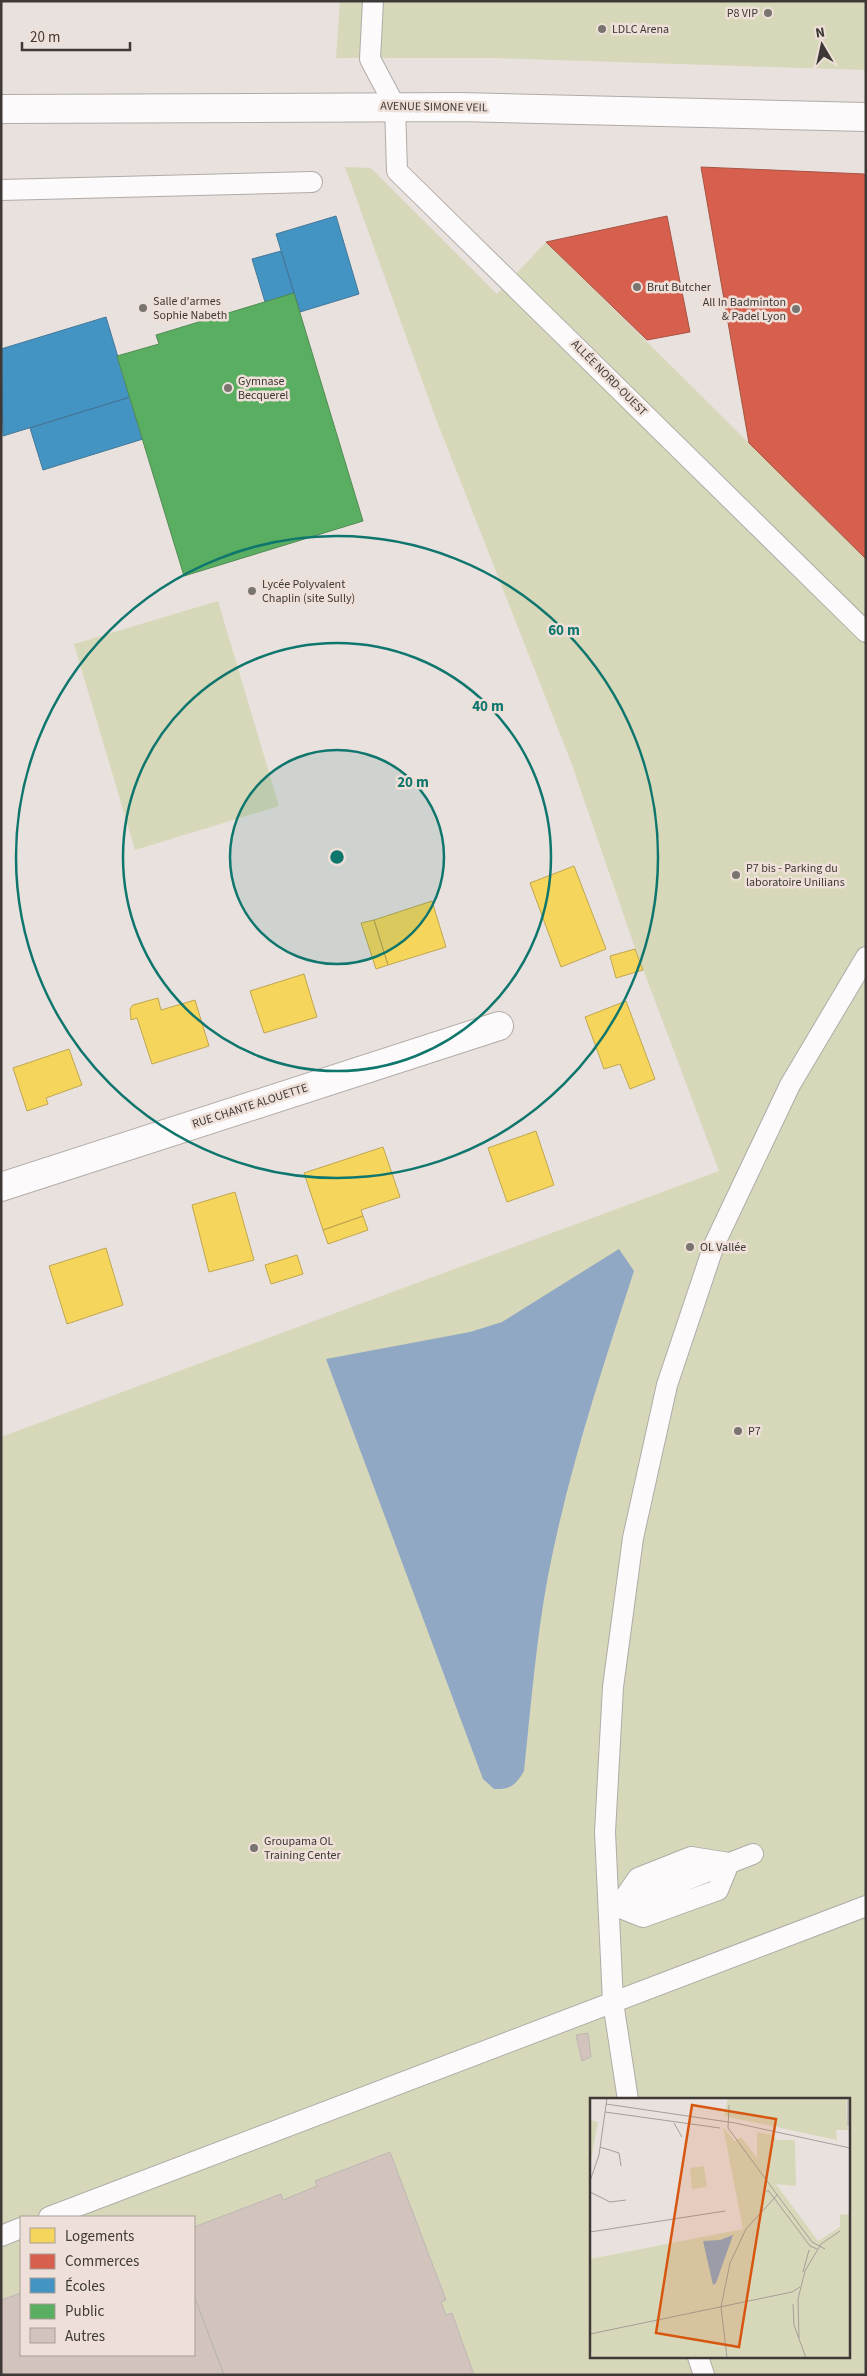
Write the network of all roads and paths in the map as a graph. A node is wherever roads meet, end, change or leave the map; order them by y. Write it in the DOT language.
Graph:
graph roads {
  1 [pos="373,1"];
  2 [pos="395,106"];
  3 [pos="1,109"];
  4 [pos="866,117"];
  5 [pos="312,182"];
  6 [pos="1,190"];
  7 [pos="866,632"];
  8 [pos="866,957"];
  9 [pos="499,1026"];
  10 [pos="1,1186"];
  11 [pos="753,1854"];
  12 [pos="866,1906"];
  13 [pos="613,1909"];
  14 [pos="613,2002"];
  15 [pos="628,2098"];
  16 [pos="52,2216"];
  17 [pos="20,2228"];
  18 [pos="1,2236"];
  19 [pos="698,2358"];
  20 [pos="704,2375"];
  1 -- 2 [label="lane"];
  2 -- 3 [label="street, AVENUE SIMONE VEIL"];
  2 -- 4 [label="street, AVENUE SIMONE VEIL"];
  2 -- 7 [label="lane, ALLÉE NORD-OUEST"];
  5 -- 6 [label="lane"];
  8 -- 13 [label="lane"];
  9 -- 10 [label="street, RUE CHANTE ALOUETTE"];
  11 -- 13 [label="lane"];
  12 -- 14 [label="lane"];
  13 -- 14 [label="lane"];
  14 -- 15 [label="lane"];
  14 -- 16 [label="lane"];
  17 -- 18 [label="lane"];
  19 -- 20 [label="lane"];
}
